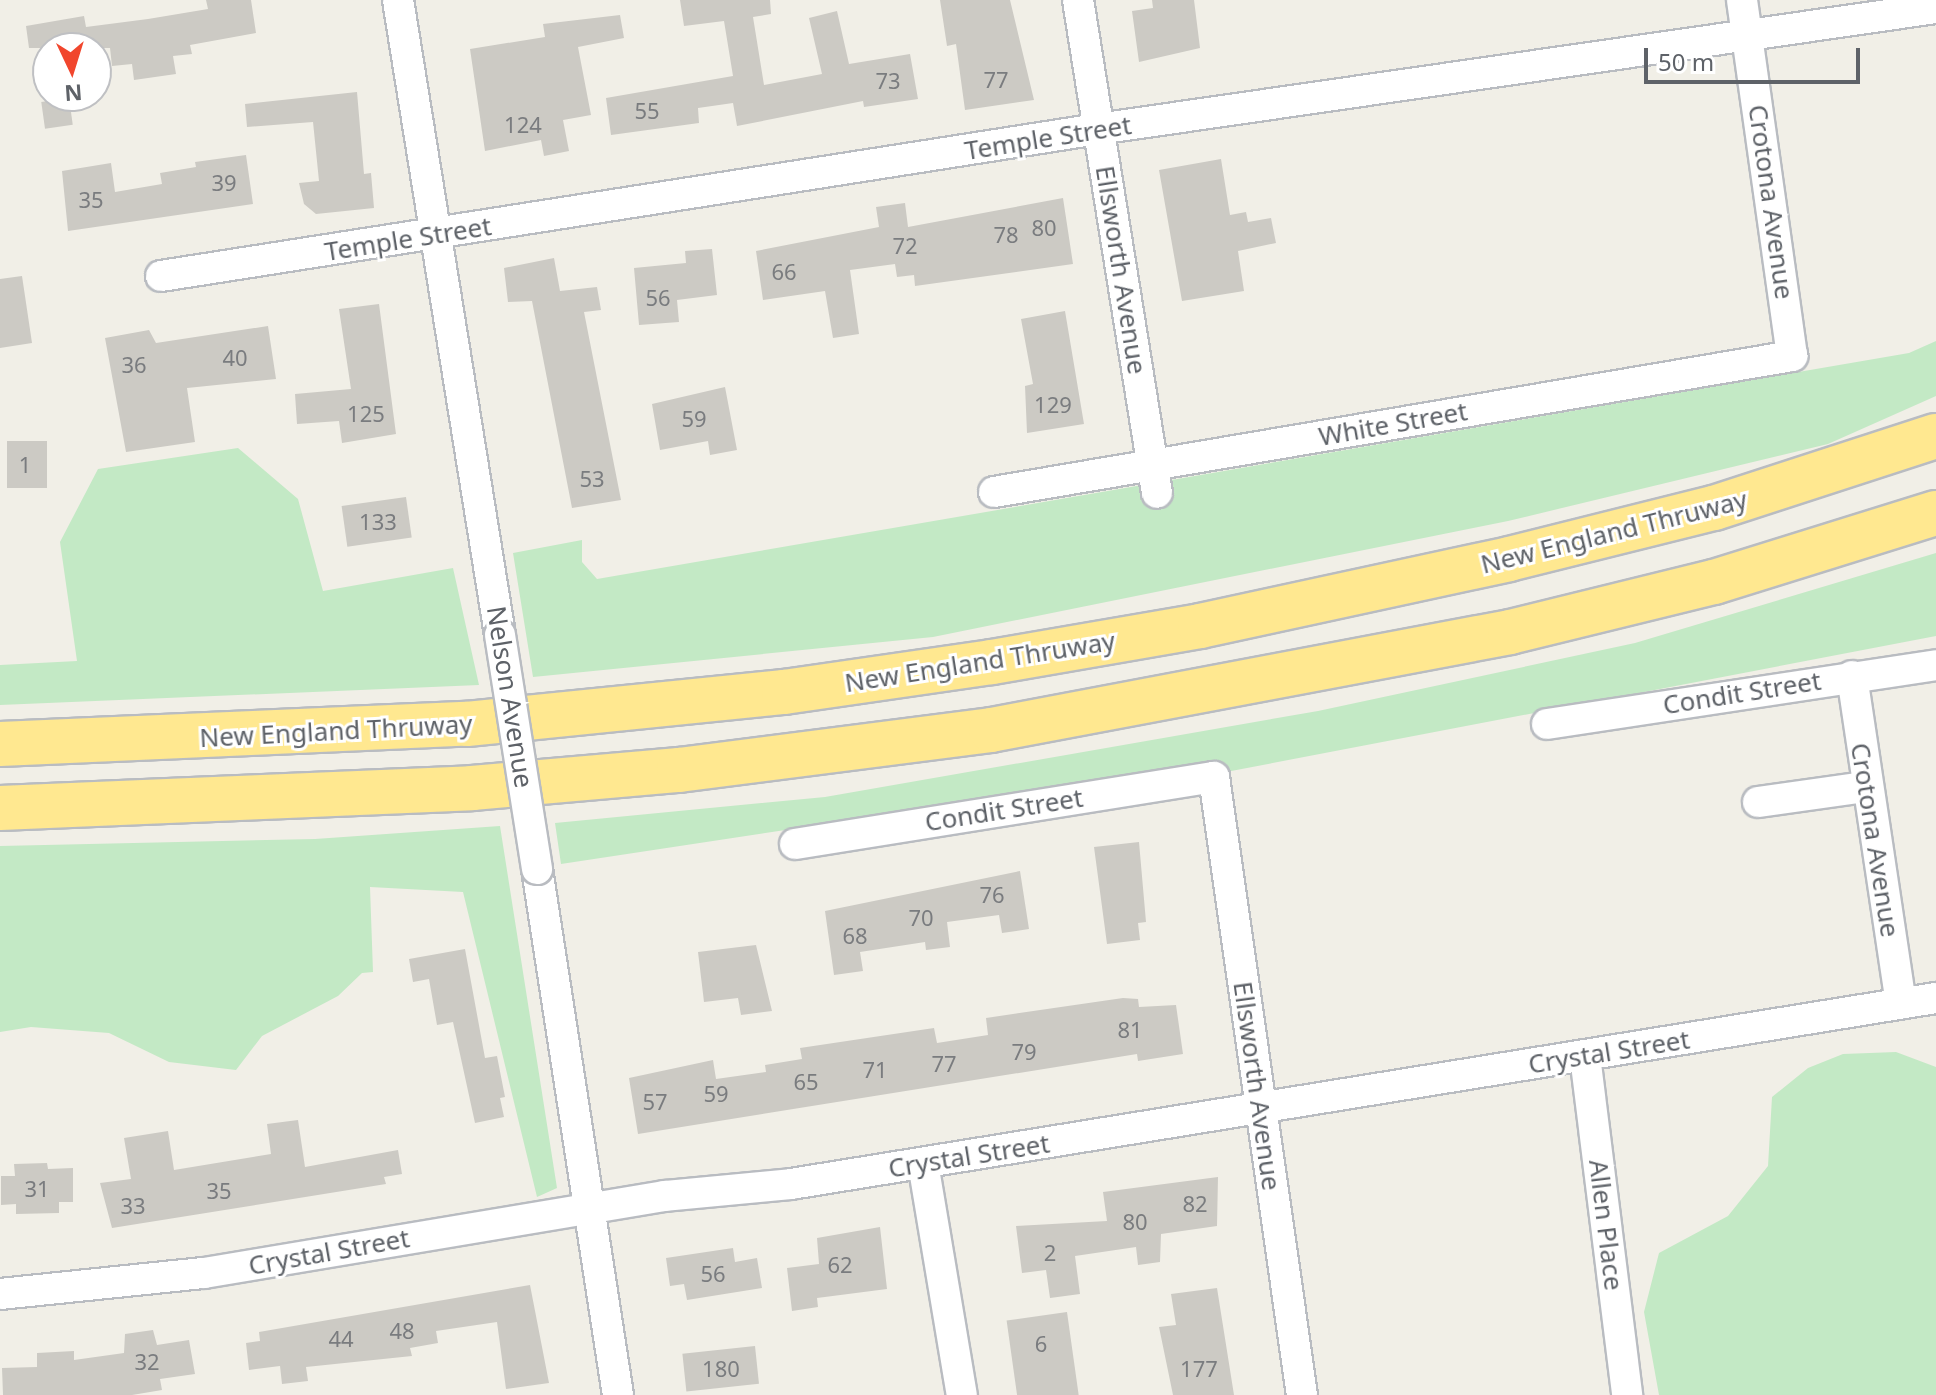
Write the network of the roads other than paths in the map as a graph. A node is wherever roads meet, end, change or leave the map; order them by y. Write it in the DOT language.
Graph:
graph roads {
  1 [pos="398,0"];
  2 [pos="1078,0"];
  3 [pos="1742,0"];
  4 [pos="1936,8"];
  5 [pos="1748,39"];
  6 [pos="1098,129"];
  7 [pos="434,236"];
  8 [pos="161,276"];
  9 [pos="1792,356"];
  10 [pos="1936,436"];
  11 [pos="1154,479"];
  12 [pos="994,492"];
  13 [pos="1936,513"];
  14 [pos="1936,665"];
  15 [pos="1852,676"];
  16 [pos="1547,724"];
  17 [pos="0,744"];
  18 [pos="1214,777"];
  19 [pos="1865,787"];
  20 [pos="1758,802"];
  21 [pos="0,808"];
  22 [pos="795,844"];
  23 [pos="1936,998"];
  24 [pos="1901,1003"];
  25 [pos="1585,1056"];
  26 [pos="1260,1111"];
  27 [pos="923,1163"];
  28 [pos="588,1209"];
  29 [pos="0,1294"];
  30 [pos="618,1395"];
  31 [pos="962,1395"];
  32 [pos="1302,1395"];
  33 [pos="1627,1395"];
  1 -- 7 [label="street, Nelson Avenue"];
  2 -- 6 [label="street, Ellsworth Avenue"];
  3 -- 5 [label="street, Crotona Avenue"];
  4 -- 5 [label="street, Temple Street"];
  5 -- 6 [label="street, Temple Street"];
  5 -- 9 [label="street, Crotona Avenue"];
  6 -- 7 [label="street, Temple Street"];
  6 -- 11 [label="street, Ellsworth Avenue"];
  7 -- 8 [label="street, Temple Street"];
  7 -- 28 [label="street, Nelson Avenue, bridge"];
  9 -- 11 [label="street, White Street"];
  10 -- 17 [label="highway, New England Thruway"];
  11 -- 12 [label="street, White Street"];
  13 -- 21 [label="highway"];
  14 -- 15 [label="street, Condit Street"];
  15 -- 16 [label="street, Condit Street"];
  15 -- 19 [label="street, Crotona Avenue"];
  18 -- 22 [label="street, Condit Street"];
  18 -- 26 [label="street, Ellsworth Avenue"];
  19 -- 20 [label="street"];
  19 -- 24 [label="street, Crotona Avenue"];
  23 -- 24 [label="street, Crystal Street"];
  24 -- 25 [label="street, Crystal Street"];
  25 -- 26 [label="street, Crystal Street"];
  25 -- 33 [label="street, Allen Place"];
  26 -- 27 [label="street, Crystal Street"];
  26 -- 32 [label="street, Ellsworth Avenue"];
  27 -- 28 [label="street, Crystal Street"];
  27 -- 31 [label="street"];
  28 -- 29 [label="street, Crystal Street"];
  28 -- 30 [label="street, Nelson Avenue"];
}
